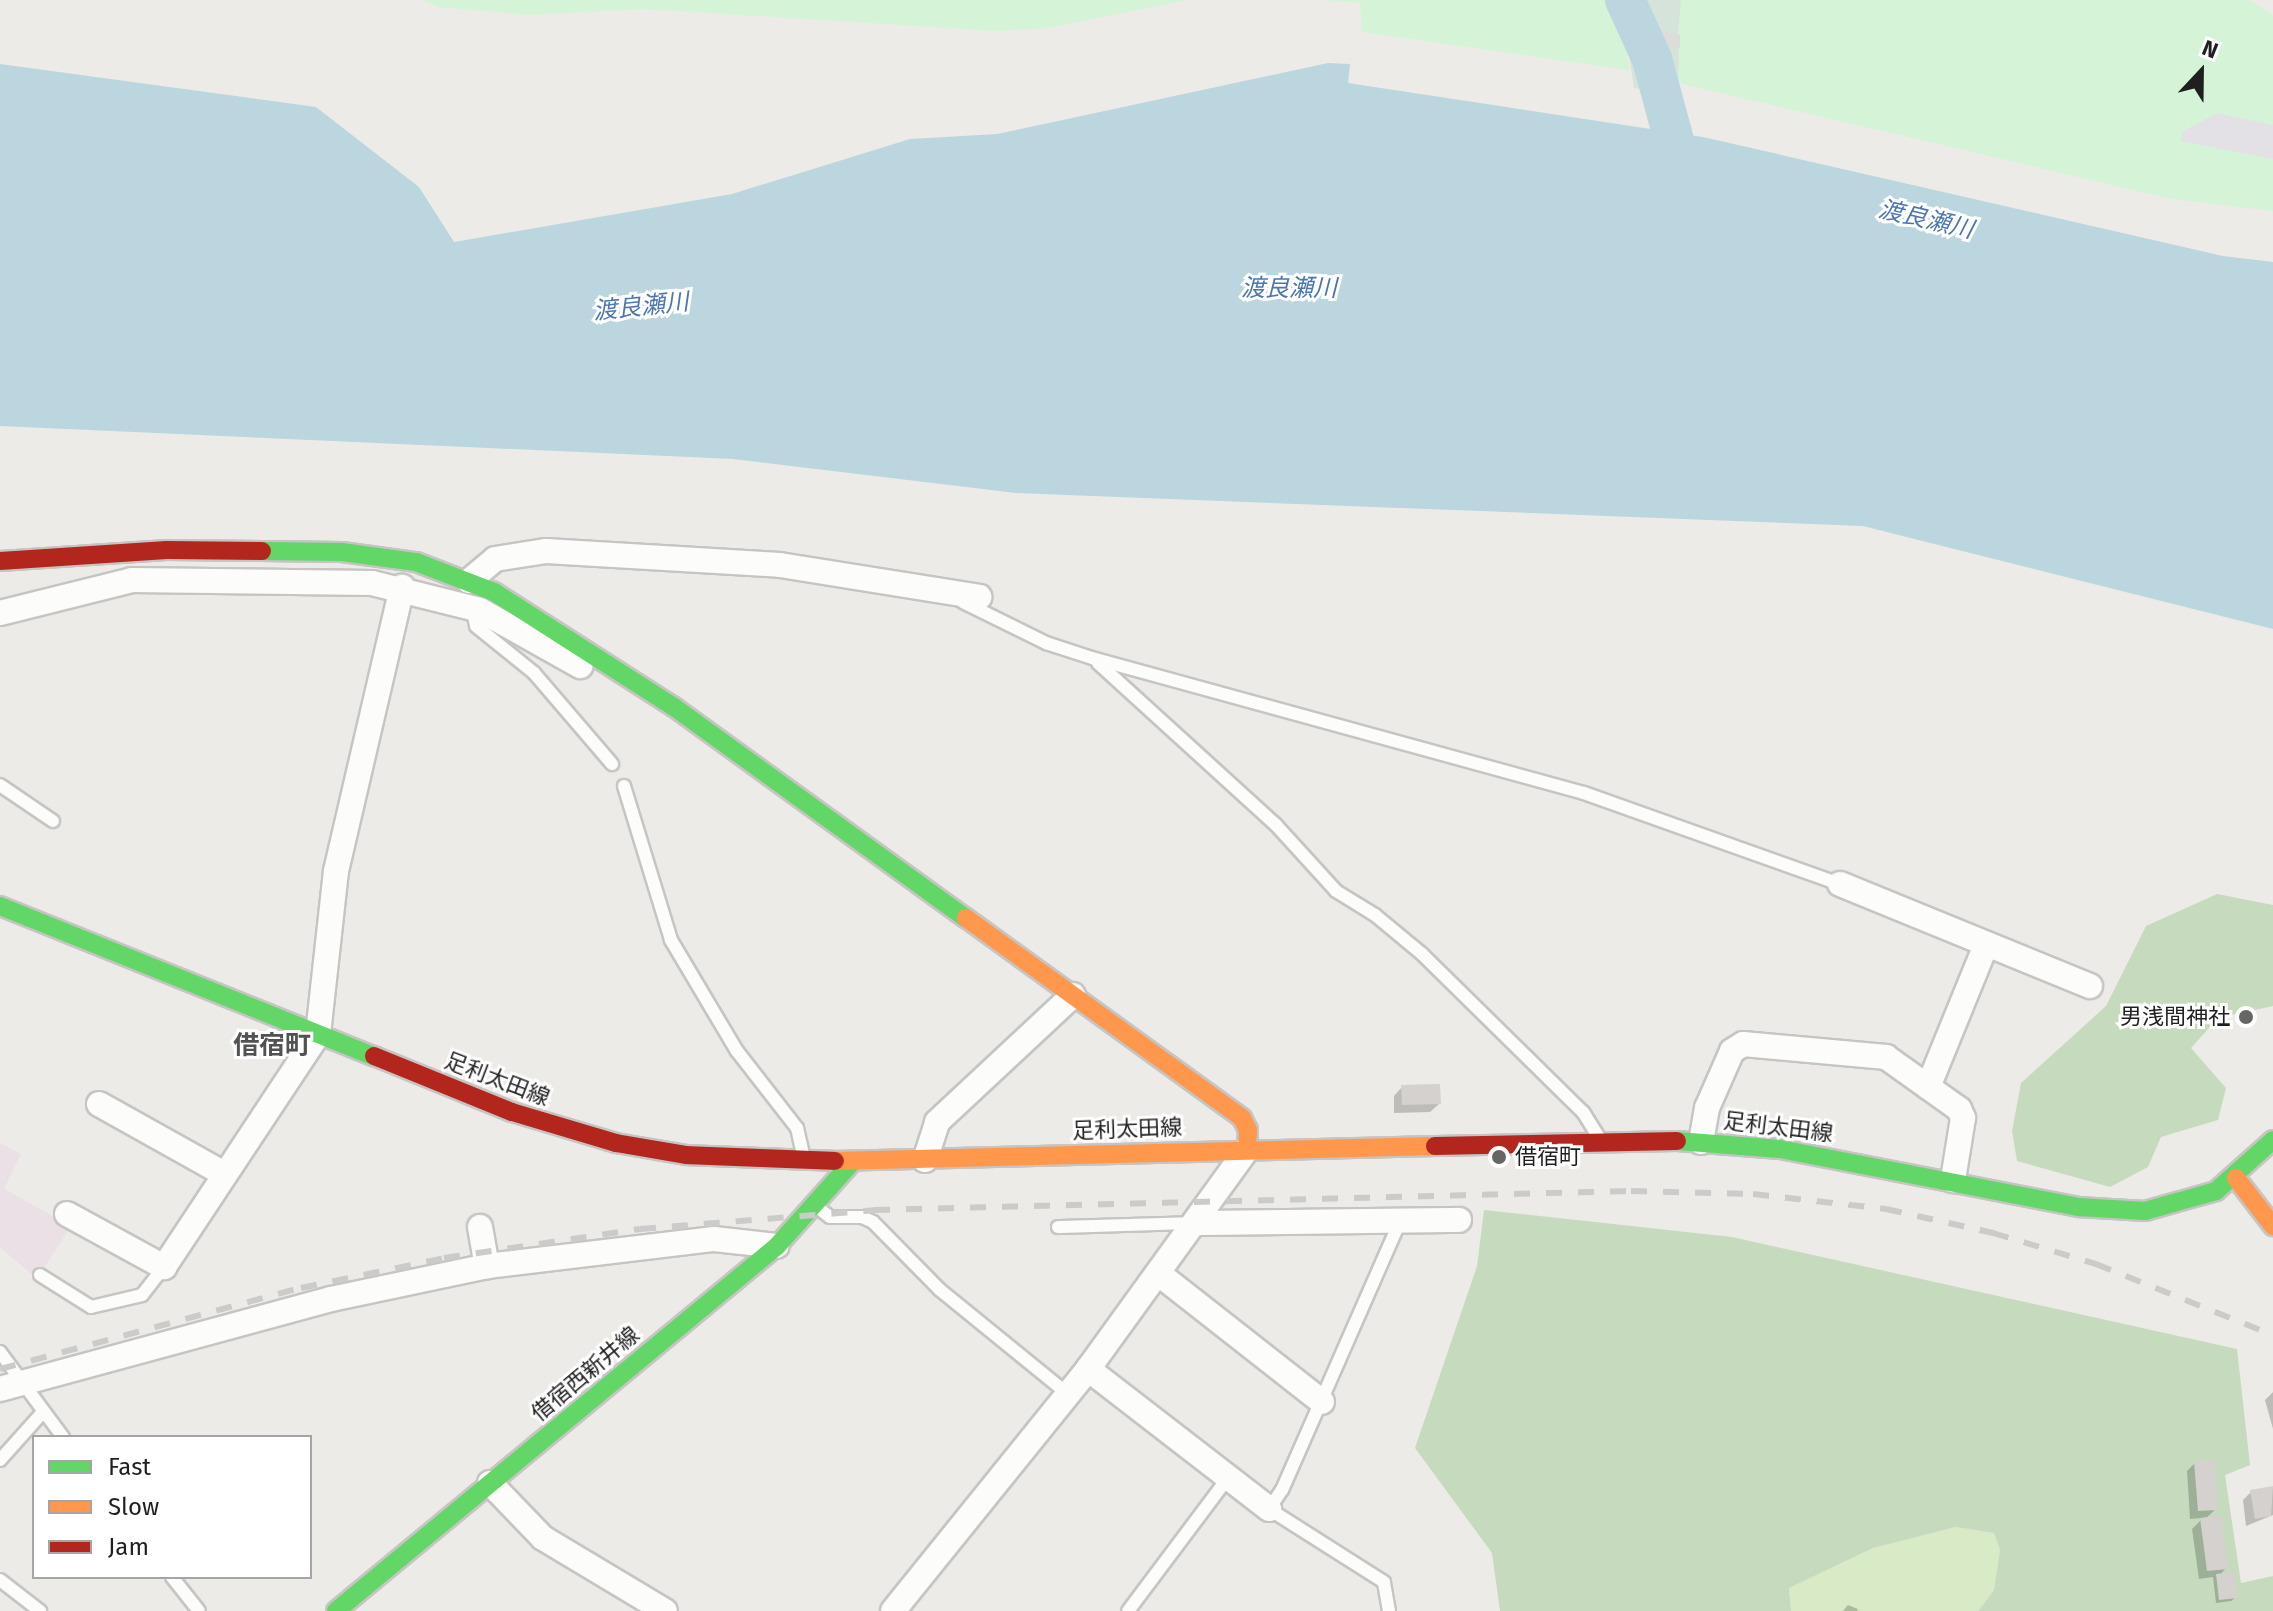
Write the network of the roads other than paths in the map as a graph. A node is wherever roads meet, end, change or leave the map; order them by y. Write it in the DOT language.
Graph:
graph roads {
  1 [pos="0,561"];
  2 [pos="469,581"];
  3 [pos="402,587"];
  4 [pos="935,588"];
  5 [pos="979,597"];
  6 [pos="472,608"];
  7 [pos="0,613"];
  8 [pos="1092,658"];
  9 [pos="674,707"];
  10 [pos="612,764"];
  11 [pos="0,785"];
  12 [pos="624,786"];
  13 [pos="53,821"];
  14 [pos="1840,884"];
  15 [pos="0,906"];
  16 [pos="1986,945"];
  17 [pos="2090,986"];
  18 [pos="1073,995"];
  19 [pos="318,1034"];
  20 [pos="1928,1087"];
  21 [pos="99,1104"];
  22 [pos="1600,1140"];
  23 [pos="2273,1140"];
  24 [pos="1701,1142"];
  25 [pos="1247,1149"];
  26 [pos="925,1160"];
  27 [pos="805,1161"];
  28 [pos="852,1162"];
  29 [pos="224,1174"];
  30 [pos="2236,1178"];
  31 [pos="1953,1180"];
  32 [pos="817,1207"];
  33 [pos="67,1214"];
  34 [pos="1401,1220"];
  35 [pos="1459,1220"];
  36 [pos="1195,1223"];
  37 [pos="2273,1226"];
  38 [pos="480,1227"];
  39 [pos="1058,1227"];
  40 [pos="777,1246"];
  41 [pos="487,1266"];
  42 [pos="164,1267"];
  43 [pos="1159,1274"];
  44 [pos="40,1275"];
  45 [pos="0,1352"];
  46 [pos="1088,1369"];
  47 [pos="10,1386"];
  48 [pos="1068,1394"];
  49 [pos="1322,1402"];
  50 [pos="43,1412"];
  51 [pos="61,1435"];
  52 [pos="0,1460"];
  53 [pos="1228,1478"];
  54 [pos="490,1483"];
  55 [pos="1269,1509"];
  56 [pos="174,1579"];
  57 [pos="0,1580"];
  58 [pos="40,1611"];
  59 [pos="199,1611"];
  60 [pos="336,1611"];
  61 [pos="665,1611"];
  62 [pos="893,1611"];
  63 [pos="1128,1611"];
  64 [pos="1389,1611"];
  1 -- 2 [label="main road"];
  2 -- 4 [label="street"];
  2 -- 9 [label="main road"];
  3 -- 6 [label="street"];
  3 -- 7 [label="street"];
  3 -- 19 [label="street"];
  4 -- 5 [label="street"];
  4 -- 8 [label="lane"];
  6 -- 9 [label="street"];
  6 -- 10 [label="lane"];
  8 -- 14 [label="lane"];
  8 -- 22 [label="lane"];
  9 -- 18 [label="main road"];
  11 -- 13 [label="lane"];
  12 -- 27 [label="lane"];
  14 -- 16 [label="street"];
  15 -- 19 [label="main road, 足利太田線"];
  16 -- 17 [label="street"];
  16 -- 20 [label="street"];
  18 -- 25 [label="main road"];
  18 -- 26 [label="street"];
  19 -- 27 [label="main road, 足利太田線"];
  19 -- 29 [label="street"];
  20 -- 24 [label="street"];
  20 -- 31 [label="street"];
  21 -- 29 [label="street"];
  22 -- 24 [label="main road, 足利太田線"];
  22 -- 25 [label="main road, 足利太田線"];
  23 -- 30 [label="main road, 足利太田線"];
  24 -- 31 [label="main road, 足利太田線"];
  25 -- 26 [label="main road, 足利太田線"];
  25 -- 36 [label="street"];
  26 -- 28 [label="main road, 足利太田線"];
  27 -- 28 [label="main road, 足利太田線"];
  28 -- 32 [label="main road, 借宿西新井線"];
  29 -- 42 [label="street"];
  30 -- 31 [label="main road, 足利太田線"];
  30 -- 37 [label="main road"];
  32 -- 40 [label="main road, 借宿西新井線"];
  32 -- 48 [label="lane"];
  33 -- 42 [label="street"];
  34 -- 35 [label="street"];
  34 -- 36 [label="street"];
  34 -- 49 [label="lane"];
  36 -- 39 [label="lane"];
  36 -- 43 [label="street"];
  38 -- 41 [label="street"];
  40 -- 41 [label="street"];
  40 -- 54 [label="main road, 借宿西新井線"];
  41 -- 47 [label="street"];
  42 -- 44 [label="lane"];
  43 -- 46 [label="street"];
  43 -- 49 [label="street"];
  45 -- 47 [label="lane"];
  46 -- 48 [label="street"];
  46 -- 53 [label="street"];
  47 -- 50 [label="lane"];
  48 -- 62 [label="street"];
  49 -- 55 [label="lane"];
  50 -- 51 [label="lane"];
  50 -- 52 [label="lane"];
  53 -- 55 [label="street"];
  53 -- 63 [label="lane"];
  54 -- 60 [label="main road, 借宿西新井線"];
  54 -- 61 [label="street"];
  55 -- 64 [label="lane"];
  56 -- 59 [label="lane"];
  57 -- 58 [label="lane"];
}
